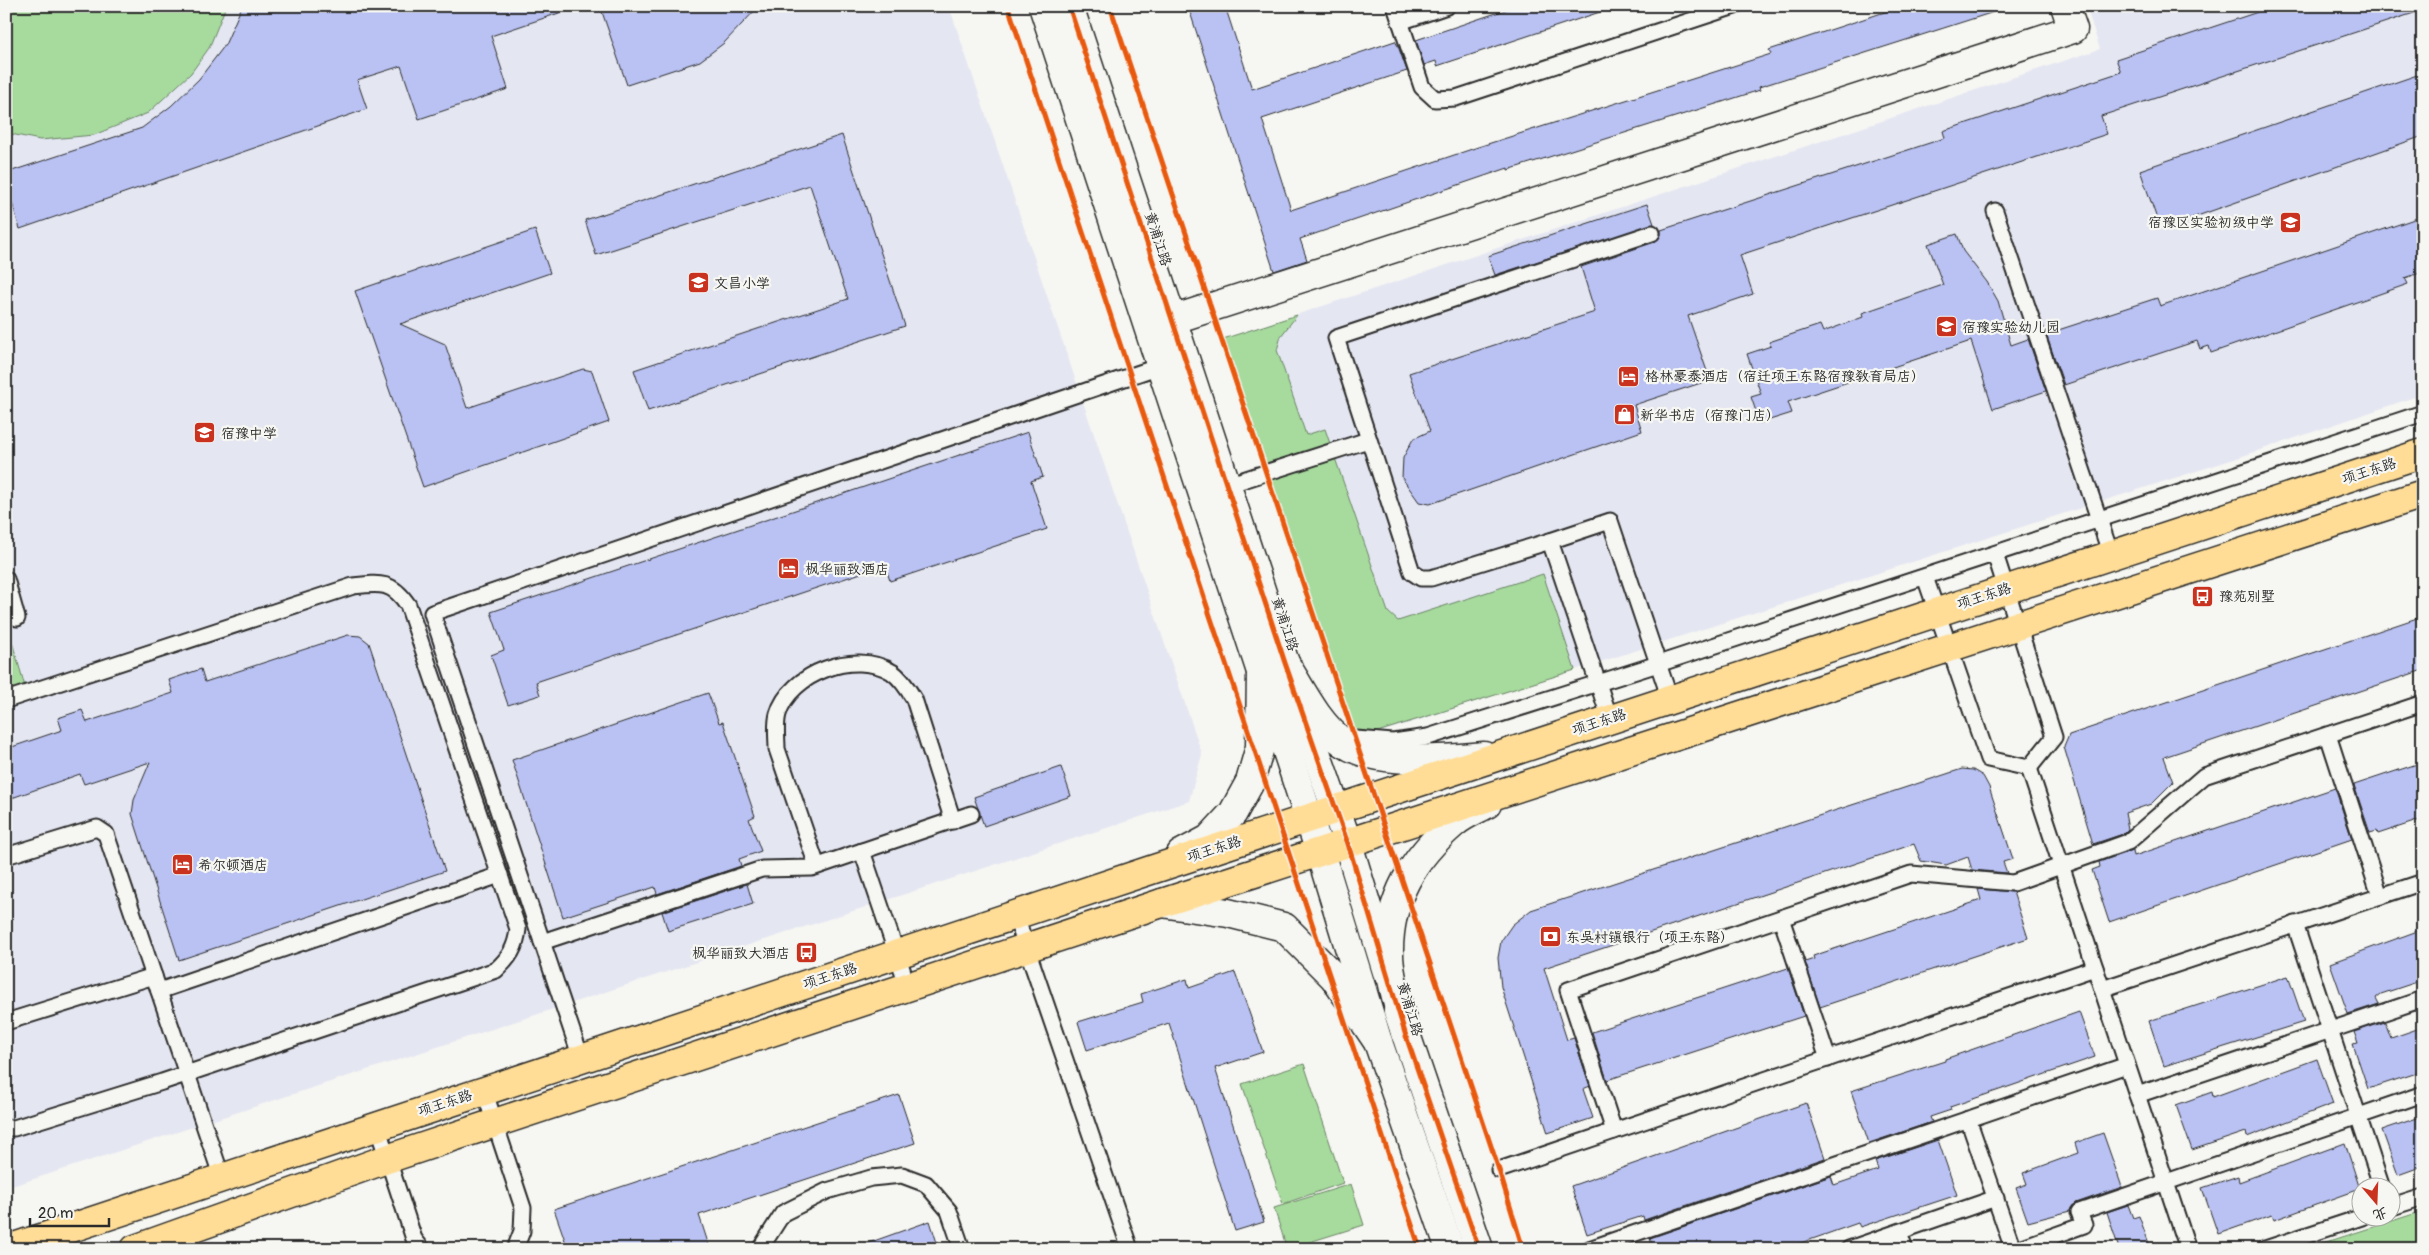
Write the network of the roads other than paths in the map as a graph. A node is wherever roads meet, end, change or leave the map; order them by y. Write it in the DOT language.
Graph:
graph roads {
  1 [pos="1044,6"];
  2 [pos="1069,6"];
  3 [pos="1395,6"];
  4 [pos="1447,6"];
  5 [pos="1735,6"];
  6 [pos="2065,6"];
  7 [pos="1400,22"];
  8 [pos="1995,211"];
  9 [pos="1652,234"];
  10 [pos="1160,324"];
  11 [pos="1160,366"];
  12 [pos="2423,413"];
  13 [pos="1368,440"];
  14 [pos="2423,453"];
  15 [pos="1215,489"];
  16 [pos="2423,494"];
  17 [pos="2100,520"];
  18 [pos="1550,541"];
  19 [pos="1995,554"];
  20 [pos="2111,554"];
  21 [pos="1925,577"];
  22 [pos="6,579"];
  23 [pos="2007,588"];
  24 [pos="1937,612"];
  25 [pos="17,618"];
  26 [pos="2018,625"];
  27 [pos="1949,648"];
  28 [pos="1658,664"];
  29 [pos="1273,666"];
  30 [pos="1598,683"];
  31 [pos="1670,699"];
  32 [pos="6,700"];
  33 [pos="2423,703"];
  34 [pos="1610,719"];
  35 [pos="2328,735"];
  36 [pos="1355,739"];
  37 [pos="1501,754"];
  38 [pos="2029,768"];
  39 [pos="1510,791"];
  40 [pos="1336,809"];
  41 [pos="971,814"];
  42 [pos="1309,818"];
  43 [pos="953,821"];
  44 [pos="1348,844"];
  45 [pos="862,852"];
  46 [pos="1320,852"];
  47 [pos="6,856"];
  48 [pos="817,866"];
  49 [pos="2061,866"];
  50 [pos="1154,868"];
  51 [pos="500,875"];
  52 [pos="2423,882"];
  53 [pos="2380,896"];
  54 [pos="1162,903"];
  55 [pos="1015,914"];
  56 [pos="1781,918"];
  57 [pos="2295,924"];
  58 [pos="542,942"];
  59 [pos="1027,948"];
  60 [pos="897,954"];
  61 [pos="2096,968"];
  62 [pos="154,976"];
  63 [pos="908,987"];
  64 [pos="2102,989"];
  65 [pos="159,991"];
  66 [pos="2423,999"];
  67 [pos="6,1022"];
  68 [pos="2330,1030"];
  69 [pos="1405,1033"];
  70 [pos="1378,1042"];
  71 [pos="581,1058"];
  72 [pos="1828,1059"];
  73 [pos="2127,1065"];
  74 [pos="187,1074"];
  75 [pos="484,1090"];
  76 [pos="2423,1094"];
  77 [pos="2137,1095"];
  78 [pos="2359,1116"];
  79 [pos="1968,1119"];
  80 [pos="495,1123"];
  81 [pos="377,1126"];
  82 [pos="6,1128"];
  83 [pos="1614,1131"];
  84 [pos="388,1158"];
  85 [pos="1499,1170"];
  86 [pos="222,1178"];
  87 [pos="2379,1178"];
  88 [pos="2166,1182"];
  89 [pos="2423,1197"];
  90 [pos="1996,1198"];
  91 [pos="2402,1204"];
  92 [pos="2352,1220"];
  93 [pos="1899,1232"];
  94 [pos="8,1249"];
  95 [pos="135,1249"];
  96 [pos="422,1249"];
  97 [pos="515,1249"];
  98 [pos="760,1249"];
  99 [pos="962,1249"];
  100 [pos="1130,1249"];
  101 [pos="1450,1249"];
  102 [pos="1479,1249"];
  103 [pos="1589,1249"];
  104 [pos="1849,1249"];
  105 [pos="1905,1249"];
  106 [pos="2013,1249"];
  107 [pos="2017,1249"];
  108 [pos="2188,1249"];
  109 [pos="2265,1249"];
  1 -- 10 [label="street, 黄浦江路"];
  2 -- 10 [label="street, 黄浦江路"];
  3 -- 7 [label="lane"];
  4 -- 7 [label="lane"];
  5 -- 7 [label="lane"];
  6 -- 10 [label="street"];
  8 -- 17 [label="lane"];
  9 -- 13 [label="lane"];
  10 -- 11 [label="street, 黄浦江路"];
  10 -- 15 [label="street, 黄浦江路"];
  11 -- 15 [label="street, 黄浦江路"];
  11 -- 58 [label="lane"];
  12 -- 17 [label="lane"];
  13 -- 15 [label="lane"];
  13 -- 18 [label="lane"];
  14 -- 20 [label="main road, 项王东路"];
  15 -- 29 [label="street, 黄浦江路"];
  16 -- 26 [label="main road"];
  17 -- 19 [label="lane"];
  17 -- 20 [label="lane"];
  18 -- 28 [label="lane"];
  18 -- 30 [label="lane"];
  19 -- 21 [label="lane"];
  19 -- 23 [label="lane"];
  20 -- 23 [label="main road, 项王东路"];
  21 -- 24 [label="lane"];
  21 -- 28 [label="lane"];
  22 -- 25 [label="lane"];
  23 -- 24 [label="main road, 项王东路"];
  23 -- 26 [label="lane"];
  24 -- 27 [label="lane"];
  24 -- 31 [label="main road, 项王东路"];
  26 -- 27 [label="main road"];
  26 -- 38 [label="lane"];
  27 -- 38 [label="lane"];
  27 -- 39 [label="main road"];
  28 -- 30 [label="lane"];
  28 -- 31 [label="lane"];
  29 -- 37 [label="street"];
  29 -- 40 [label="street, 黄浦江路"];
  29 -- 42 [label="street"];
  29 -- 50 [label="street"];
  30 -- 34 [label="lane"];
  30 -- 36 [label="lane"];
  31 -- 34 [label="main road, 项王东路"];
  32 -- 51 [label="lane"];
  33 -- 35 [label="lane"];
  34 -- 37 [label="main road, 项王东路"];
  35 -- 49 [label="lane"];
  35 -- 53 [label="lane"];
  37 -- 40 [label="main road, 项王东路"];
  38 -- 49 [label="lane"];
  39 -- 44 [label="main road"];
  39 -- 69 [label="street"];
  40 -- 42 [label="main road, 项王东路"];
  40 -- 44 [label="street, 黄浦江路"];
  41 -- 43 [label="lane"];
  42 -- 46 [label="street"];
  42 -- 50 [label="main road, 项王东路"];
  43 -- 45 [label="lane"];
  43 -- 48 [label="lane"];
  44 -- 46 [label="main road"];
  44 -- 69 [label="street, 黄浦江路"];
  45 -- 48 [label="lane"];
  45 -- 60 [label="lane"];
  46 -- 54 [label="main road"];
  46 -- 70 [label="street"];
  47 -- 62 [label="lane"];
  48 -- 58 [label="lane"];
  49 -- 56 [label="lane"];
  49 -- 61 [label="lane"];
  50 -- 55 [label="main road, 项王东路"];
  51 -- 65 [label="lane"];
  51 -- 74 [label="lane"];
  52 -- 53 [label="lane"];
  53 -- 57 [label="lane"];
  54 -- 59 [label="main road"];
  54 -- 70 [label="street"];
  55 -- 59 [label="lane"];
  55 -- 60 [label="main road, 项王东路"];
  56 -- 72 [label="lane"];
  56 -- 83 [label="lane"];
  57 -- 64 [label="lane"];
  57 -- 68 [label="lane"];
  58 -- 71 [label="lane"];
  59 -- 63 [label="main road"];
  59 -- 100 [label="lane"];
  60 -- 63 [label="lane"];
  60 -- 71 [label="main road, 项王东路"];
  61 -- 64 [label="lane"];
  61 -- 72 [label="lane"];
  62 -- 65 [label="lane"];
  62 -- 67 [label="lane"];
  63 -- 80 [label="main road"];
  64 -- 73 [label="lane"];
  65 -- 74 [label="lane"];
  66 -- 68 [label="lane"];
  68 -- 77 [label="lane"];
  68 -- 78 [label="lane"];
  69 -- 102 [label="street, 黄浦江路"];
  70 -- 101 [label="street"];
  71 -- 75 [label="main road, 项王东路"];
  72 -- 83 [label="lane"];
  73 -- 77 [label="lane"];
  73 -- 79 [label="lane"];
  74 -- 82 [label="lane"];
  74 -- 86 [label="lane"];
  75 -- 80 [label="lane"];
  75 -- 81 [label="main road, 项王东路"];
  76 -- 78 [label="lane"];
  77 -- 88 [label="lane"];
  78 -- 87 [label="lane"];
  78 -- 88 [label="lane"];
  79 -- 90 [label="lane"];
  79 -- 103 [label="lane"];
  80 -- 84 [label="main road"];
  80 -- 97 [label="lane"];
  81 -- 84 [label="lane"];
  81 -- 86 [label="main road, 项王东路"];
  83 -- 85 [label="lane"];
  84 -- 95 [label="main road"];
  84 -- 96 [label="lane"];
  86 -- 94 [label="main road, 项王东路"];
  88 -- 107 [label="lane"];
  88 -- 108 [label="lane"];
  89 -- 91 [label="lane"];
  90 -- 93 [label="lane"];
  90 -- 106 [label="lane"];
  92 -- 109 [label="lane"];
  93 -- 104 [label="lane"];
  93 -- 105 [label="lane"];
  98 -- 99 [label="lane"];
}
